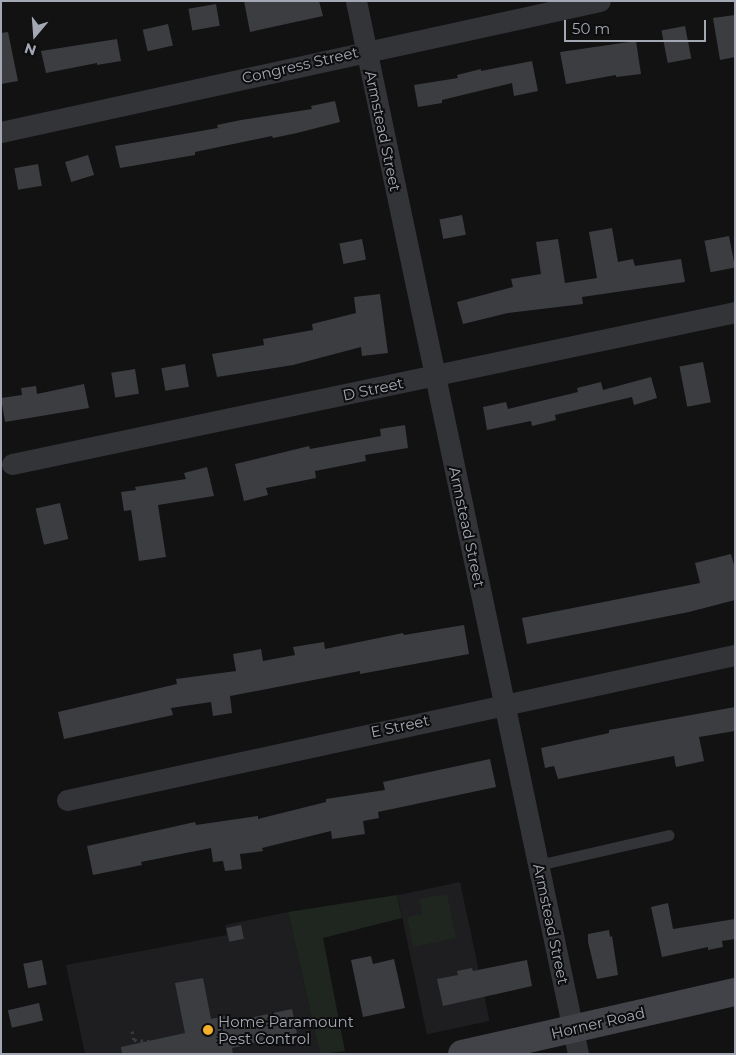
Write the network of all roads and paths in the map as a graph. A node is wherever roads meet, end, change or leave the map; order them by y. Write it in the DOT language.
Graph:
graph roads {
  1 [pos="356,1"];
  2 [pos="600,1"];
  3 [pos="366,50"];
  4 [pos="1,132"];
  5 [pos="735,312"];
  6 [pos="435,376"];
  7 [pos="12,464"];
  8 [pos="735,655"];
  9 [pos="504,704"];
  10 [pos="67,800"];
  11 [pos="670,835"];
  12 [pos="538,865"];
  13 [pos="735,992"];
  14 [pos="132,1031"];
  15 [pos="149,1041"];
  16 [pos="576,1042"];
  17 [pos="462,1054"];
  1 -- 3 [label="street, Armstead Street"];
  2 -- 3 [label="street, Congress Street"];
  3 -- 4 [label="street, Congress Street"];
  3 -- 6 [label="street, Armstead Street"];
  5 -- 6 [label="street, D Street"];
  6 -- 7 [label="street, D Street"];
  6 -- 9 [label="street, Armstead Street"];
  8 -- 9 [label="street, E Street"];
  9 -- 10 [label="street, E Street"];
  9 -- 12 [label="street, Armstead Street"];
  11 -- 12 [label="lane"];
  12 -- 16 [label="street, Armstead Street"];
  13 -- 16 [label="main road, Horner Road"];
  14 -- 15 [label="path"];
  16 -- 17 [label="main road, Horner Road"];
}
